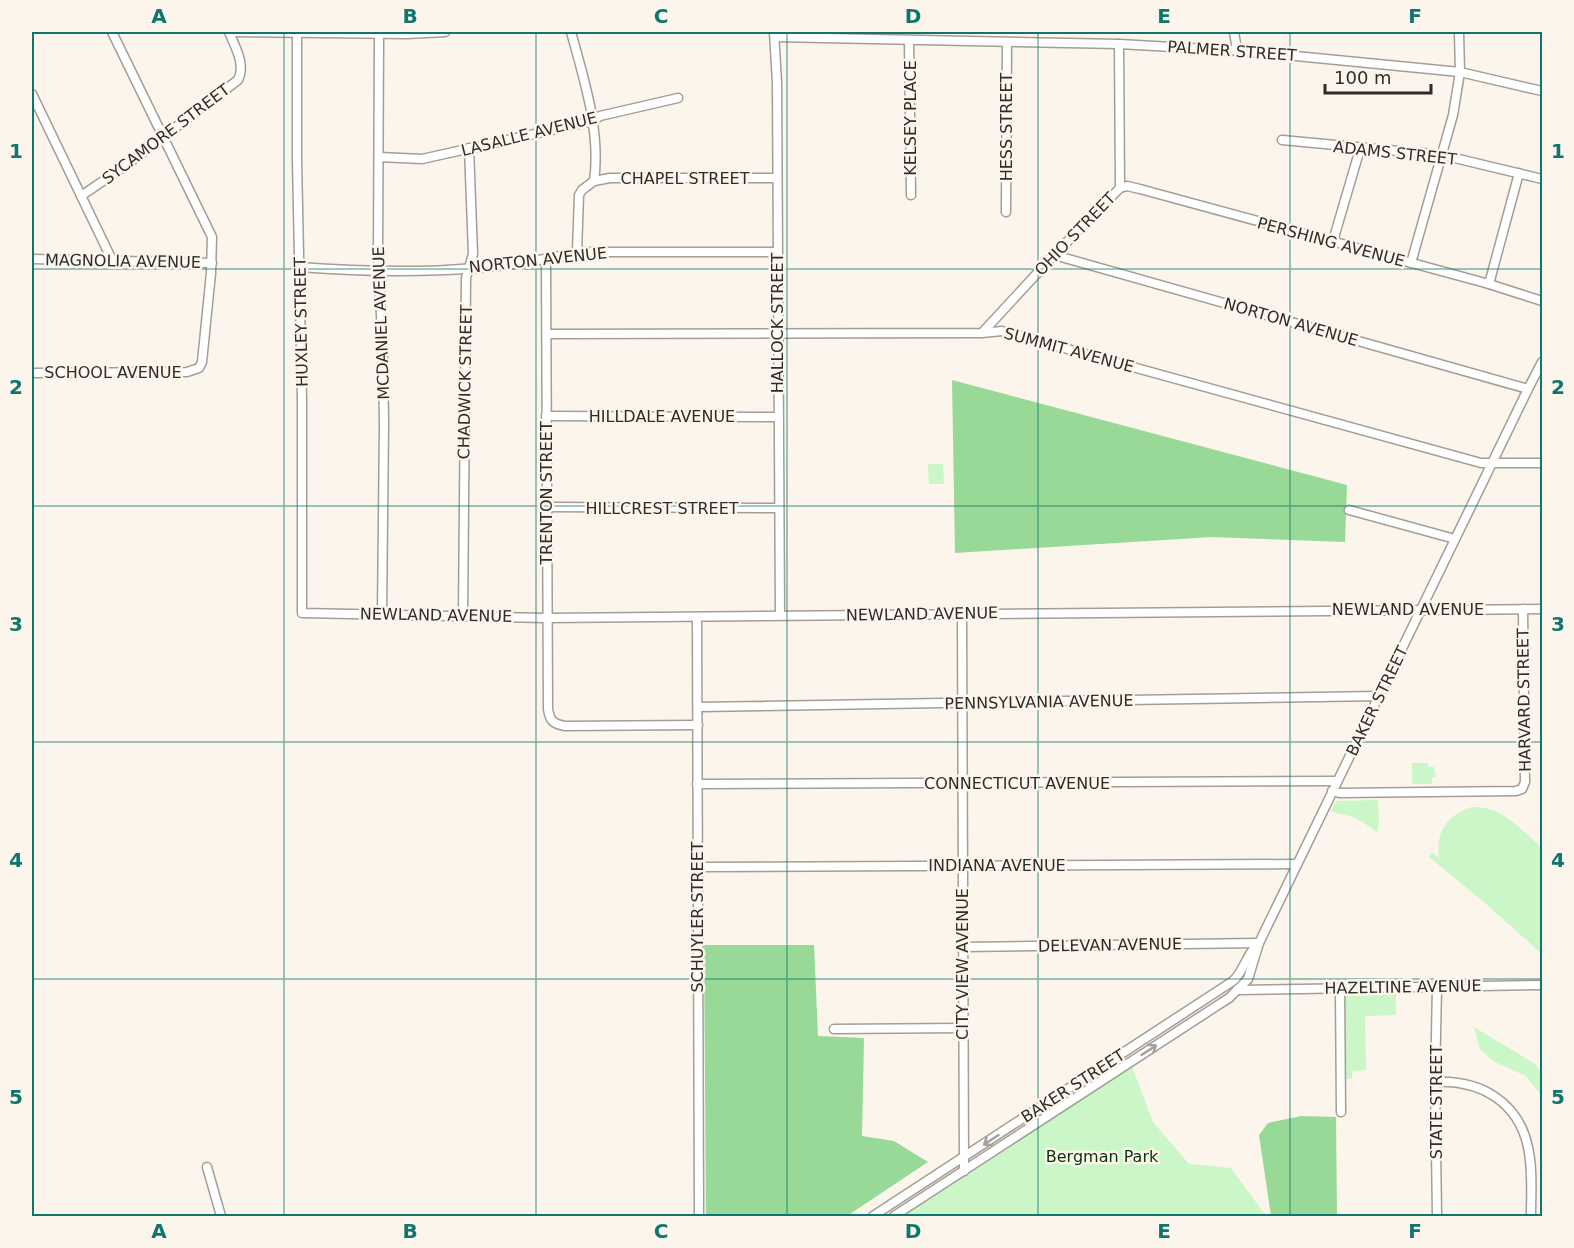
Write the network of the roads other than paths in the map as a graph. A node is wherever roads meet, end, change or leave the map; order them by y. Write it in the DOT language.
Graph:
graph roads {
  1 [pos="112,32"];
  2 [pos="229,32"];
  3 [pos="297,32"];
  4 [pos="379,32"];
  5 [pos="445,32"];
  6 [pos="571,32"];
  7 [pos="1234,32"];
  8 [pos="1459,32"];
  9 [pos="774,34"];
  10 [pos="938,36"];
  11 [pos="909,40"];
  12 [pos="1007,42"];
  13 [pos="1119,44"];
  14 [pos="1237,50"];
  15 [pos="1460,72"];
  16 [pos="1542,90"];
  17 [pos="32,94"];
  18 [pos="678,98"];
  19 [pos="592,121"];
  20 [pos="163,136"];
  21 [pos="1282,140"];
  22 [pos="469,148"];
  23 [pos="1360,149"];
  24 [pos="1442,155"];
  25 [pos="379,157"];
  26 [pos="1519,173"];
  27 [pos="777,178"];
  28 [pos="1542,179"];
  29 [pos="594,181"];
  30 [pos="1120,188"];
  31 [pos="911,195"];
  32 [pos="81,196"];
  33 [pos="1006,212"];
  34 [pos="1333,241"];
  35 [pos="577,252"];
  36 [pos="776,252"];
  37 [pos="1054,255"];
  38 [pos="32,260"];
  39 [pos="112,260"];
  40 [pos="546,260"];
  41 [pos="212,263"];
  42 [pos="1411,263"];
  43 [pos="299,267"];
  44 [pos="469,268"];
  45 [pos="379,271"];
  46 [pos="1489,284"];
  47 [pos="1542,301"];
  48 [pos="982,333"];
  49 [pos="547,334"];
  50 [pos="777,334"];
  51 [pos="1542,362"];
  52 [pos="32,373"];
  53 [pos="1528,388"];
  54 [pos="546,416"];
  55 [pos="778,417"];
  56 [pos="1491,463"];
  57 [pos="1542,463"];
  58 [pos="546,507"];
  59 [pos="778,508"];
  60 [pos="1349,510"];
  61 [pos="1455,539"];
  62 [pos="1421,609"];
  63 [pos="1523,609"];
  64 [pos="1542,609"];
  65 [pos="302,613"];
  66 [pos="962,613"];
  67 [pos="382,614"];
  68 [pos="780,615"];
  69 [pos="463,616"];
  70 [pos="697,616"];
  71 [pos="547,618"];
  72 [pos="1380,696"];
  73 [pos="962,703"];
  74 [pos="698,707"];
  75 [pos="698,725"];
  76 [pos="1338,781"];
  77 [pos="962,783"];
  78 [pos="697,784"];
  79 [pos="1332,791"];
  80 [pos="1297,864"];
  81 [pos="962,865"];
  82 [pos="697,867"];
  83 [pos="1259,943"];
  84 [pos="962,947"];
  85 [pos="1252,965"];
  86 [pos="1542,985"];
  87 [pos="1437,987"];
  88 [pos="1264,988"];
  89 [pos="1340,988"];
  90 [pos="1239,990"];
  91 [pos="1211,996"];
  92 [pos="962,1028"];
  93 [pos="834,1029"];
  94 [pos="1436,1082"];
  95 [pos="1341,1112"];
  96 [pos="964,1158"];
  97 [pos="207,1167"];
  98 [pos="964,1171"];
  99 [pos="221,1216"];
  100 [pos="699,1216"];
  101 [pos="873,1216"];
  102 [pos="894,1216"];
  103 [pos="1437,1216"];
  104 [pos="1531,1216"];
  1 -- 20 [label="street, MAGNOLIA AVENUE"];
  2 -- 3 [label="street"];
  2 -- 20 [label="street, SYCAMORE STREET"];
  3 -- 4 [label="street"];
  3 -- 43 [label="street, HUXLEY STREET"];
  4 -- 5 [label="street"];
  4 -- 25 [label="street, MCDANIEL AVENUE"];
  6 -- 19 [label="street"];
  7 -- 14 [label="street"];
  8 -- 15 [label="street"];
  9 -- 11 [label="street, PALMER STREET"];
  9 -- 27 [label="street, HALLOCK STREET"];
  10 -- 11 [label="street, PALMER STREET"];
  10 -- 12 [label="street, PALMER STREET"];
  11 -- 31 [label="street, KELSEY PLACE"];
  12 -- 13 [label="street, PALMER STREET"];
  12 -- 33 [label="street, HESS STREET"];
  13 -- 14 [label="street, PALMER STREET"];
  13 -- 30 [label="street, OHIO STREET"];
  14 -- 15 [label="street, PALMER STREET"];
  15 -- 16 [label="street, PALMER STREET"];
  15 -- 24 [label="street"];
  17 -- 32 [label="street"];
  18 -- 19 [label="street, LASALLE AVENUE"];
  19 -- 22 [label="street, LASALLE AVENUE"];
  19 -- 29 [label="street"];
  20 -- 32 [label="street, SYCAMORE STREET"];
  20 -- 41 [label="street, MAGNOLIA AVENUE"];
  21 -- 23 [label="street, ADAMS STREET"];
  22 -- 25 [label="street, LASALLE AVENUE"];
  22 -- 44 [label="street, CHADWICK STREET"];
  23 -- 24 [label="street, ADAMS STREET"];
  23 -- 34 [label="street"];
  24 -- 26 [label="street, ADAMS STREET"];
  24 -- 42 [label="street"];
  25 -- 45 [label="street, MCDANIEL AVENUE"];
  26 -- 28 [label="street, ADAMS STREET"];
  26 -- 46 [label="street"];
  27 -- 29 [label="street, CHAPEL STREET"];
  27 -- 36 [label="street, HALLOCK STREET"];
  29 -- 35 [label="street"];
  30 -- 34 [label="street, PERSHING AVENUE"];
  30 -- 37 [label="street, OHIO STREET"];
  32 -- 39 [label="street"];
  34 -- 42 [label="street, PERSHING AVENUE"];
  35 -- 36 [label="street, NORTON AVENUE"];
  35 -- 40 [label="street, NORTON AVENUE"];
  36 -- 50 [label="street, HALLOCK STREET"];
  37 -- 48 [label="street, OHIO STREET"];
  37 -- 53 [label="street, NORTON AVENUE"];
  38 -- 39 [label="street, MAGNOLIA AVENUE"];
  39 -- 41 [label="street, MAGNOLIA AVENUE"];
  40 -- 44 [label="street, NORTON AVENUE"];
  40 -- 49 [label="street, TRENTON STREET"];
  41 -- 52 [label="street, SCHOOL AVENUE"];
  42 -- 46 [label="street, PERSHING AVENUE"];
  43 -- 45 [label="street, NORTON AVENUE"];
  43 -- 65 [label="street, HUXLEY STREET"];
  44 -- 45 [label="street, NORTON AVENUE"];
  44 -- 69 [label="street, CHADWICK STREET"];
  45 -- 67 [label="street, MCDANIEL AVENUE"];
  46 -- 47 [label="street, PERSHING AVENUE"];
  48 -- 50 [label="street, SUMMIT AVENUE"];
  48 -- 56 [label="street, SUMMIT AVENUE"];
  49 -- 50 [label="street, SUMMIT AVENUE"];
  49 -- 54 [label="street, TRENTON STREET"];
  50 -- 55 [label="street, HALLOCK STREET"];
  51 -- 53 [label="street, BAKER STREET"];
  53 -- 56 [label="street, BAKER STREET"];
  54 -- 55 [label="street, HILLDALE AVENUE"];
  54 -- 58 [label="street, TRENTON STREET"];
  55 -- 59 [label="street, HALLOCK STREET"];
  56 -- 57 [label="street, SUMMIT AVENUE"];
  56 -- 61 [label="street, BAKER STREET"];
  58 -- 59 [label="street, HILLCREST STREET"];
  58 -- 71 [label="street, TRENTON STREET"];
  59 -- 68 [label="street, HALLOCK STREET"];
  60 -- 61 [label="street"];
  61 -- 62 [label="street, BAKER STREET"];
  62 -- 63 [label="street, NEWLAND AVENUE"];
  62 -- 66 [label="street, NEWLAND AVENUE"];
  62 -- 72 [label="street, BAKER STREET"];
  63 -- 64 [label="street, NEWLAND AVENUE"];
  63 -- 79 [label="street, HARVARD STREET"];
  65 -- 67 [label="street, NEWLAND AVENUE"];
  66 -- 68 [label="street, NEWLAND AVENUE"];
  66 -- 73 [label="street, CITY VIEW AVENUE"];
  67 -- 69 [label="street, NEWLAND AVENUE"];
  68 -- 70 [label="street, NEWLAND AVENUE"];
  69 -- 71 [label="street, NEWLAND AVENUE"];
  70 -- 71 [label="street, NEWLAND AVENUE"];
  70 -- 74 [label="street, SCHUYLER STREET"];
  71 -- 75 [label="street, TRENTON STREET"];
  72 -- 73 [label="street, PENNSYLVANIA AVENUE"];
  72 -- 76 [label="street, BAKER STREET"];
  73 -- 74 [label="street, PENNSYLVANIA AVENUE"];
  73 -- 77 [label="street, CITY VIEW AVENUE"];
  74 -- 75 [label="street, SCHUYLER STREET"];
  75 -- 78 [label="street, SCHUYLER STREET"];
  76 -- 77 [label="street, CONNECTICUT AVENUE"];
  76 -- 79 [label="street, BAKER STREET"];
  77 -- 78 [label="street, CONNECTICUT AVENUE"];
  77 -- 81 [label="street, CITY VIEW AVENUE"];
  78 -- 82 [label="street, SCHUYLER STREET"];
  79 -- 80 [label="street, BAKER STREET"];
  80 -- 81 [label="street, INDIANA AVENUE"];
  80 -- 83 [label="street, BAKER STREET"];
  81 -- 82 [label="street, INDIANA AVENUE"];
  81 -- 84 [label="street, CITY VIEW AVENUE"];
  82 -- 100 [label="street, SCHUYLER STREET"];
  83 -- 84 [label="street, DELEVAN AVENUE"];
  83 -- 85 [label="street, BAKER STREET"];
  83 -- 91 [label="street, BAKER STREET"];
  84 -- 92 [label="street, CITY VIEW AVENUE"];
  85 -- 88 [label="street"];
  85 -- 90 [label="street, BAKER STREET"];
  86 -- 87 [label="street, HAZELTINE AVENUE"];
  87 -- 89 [label="street, HAZELTINE AVENUE"];
  87 -- 94 [label="street, STATE STREET"];
  88 -- 89 [label="street, HAZELTINE AVENUE"];
  88 -- 90 [label="street, HAZELTINE AVENUE"];
  89 -- 95 [label="street"];
  90 -- 91 [label="street, HAZELTINE AVENUE"];
  98 -- 90 [label="street, BAKER STREET, one-way"];
  91 -- 96 [label="street, BAKER STREET, one-way"];
  92 -- 93 [label="street"];
  92 -- 96 [label="street, CITY VIEW AVENUE"];
  94 -- 103 [label="street, STATE STREET"];
  94 -- 104 [label="street"];
  96 -- 98 [label="street, CITY VIEW AVENUE"];
  96 -- 101 [label="street, BAKER STREET"];
  97 -- 99 [label="street"];
  98 -- 102 [label="street, BAKER STREET"];
}
